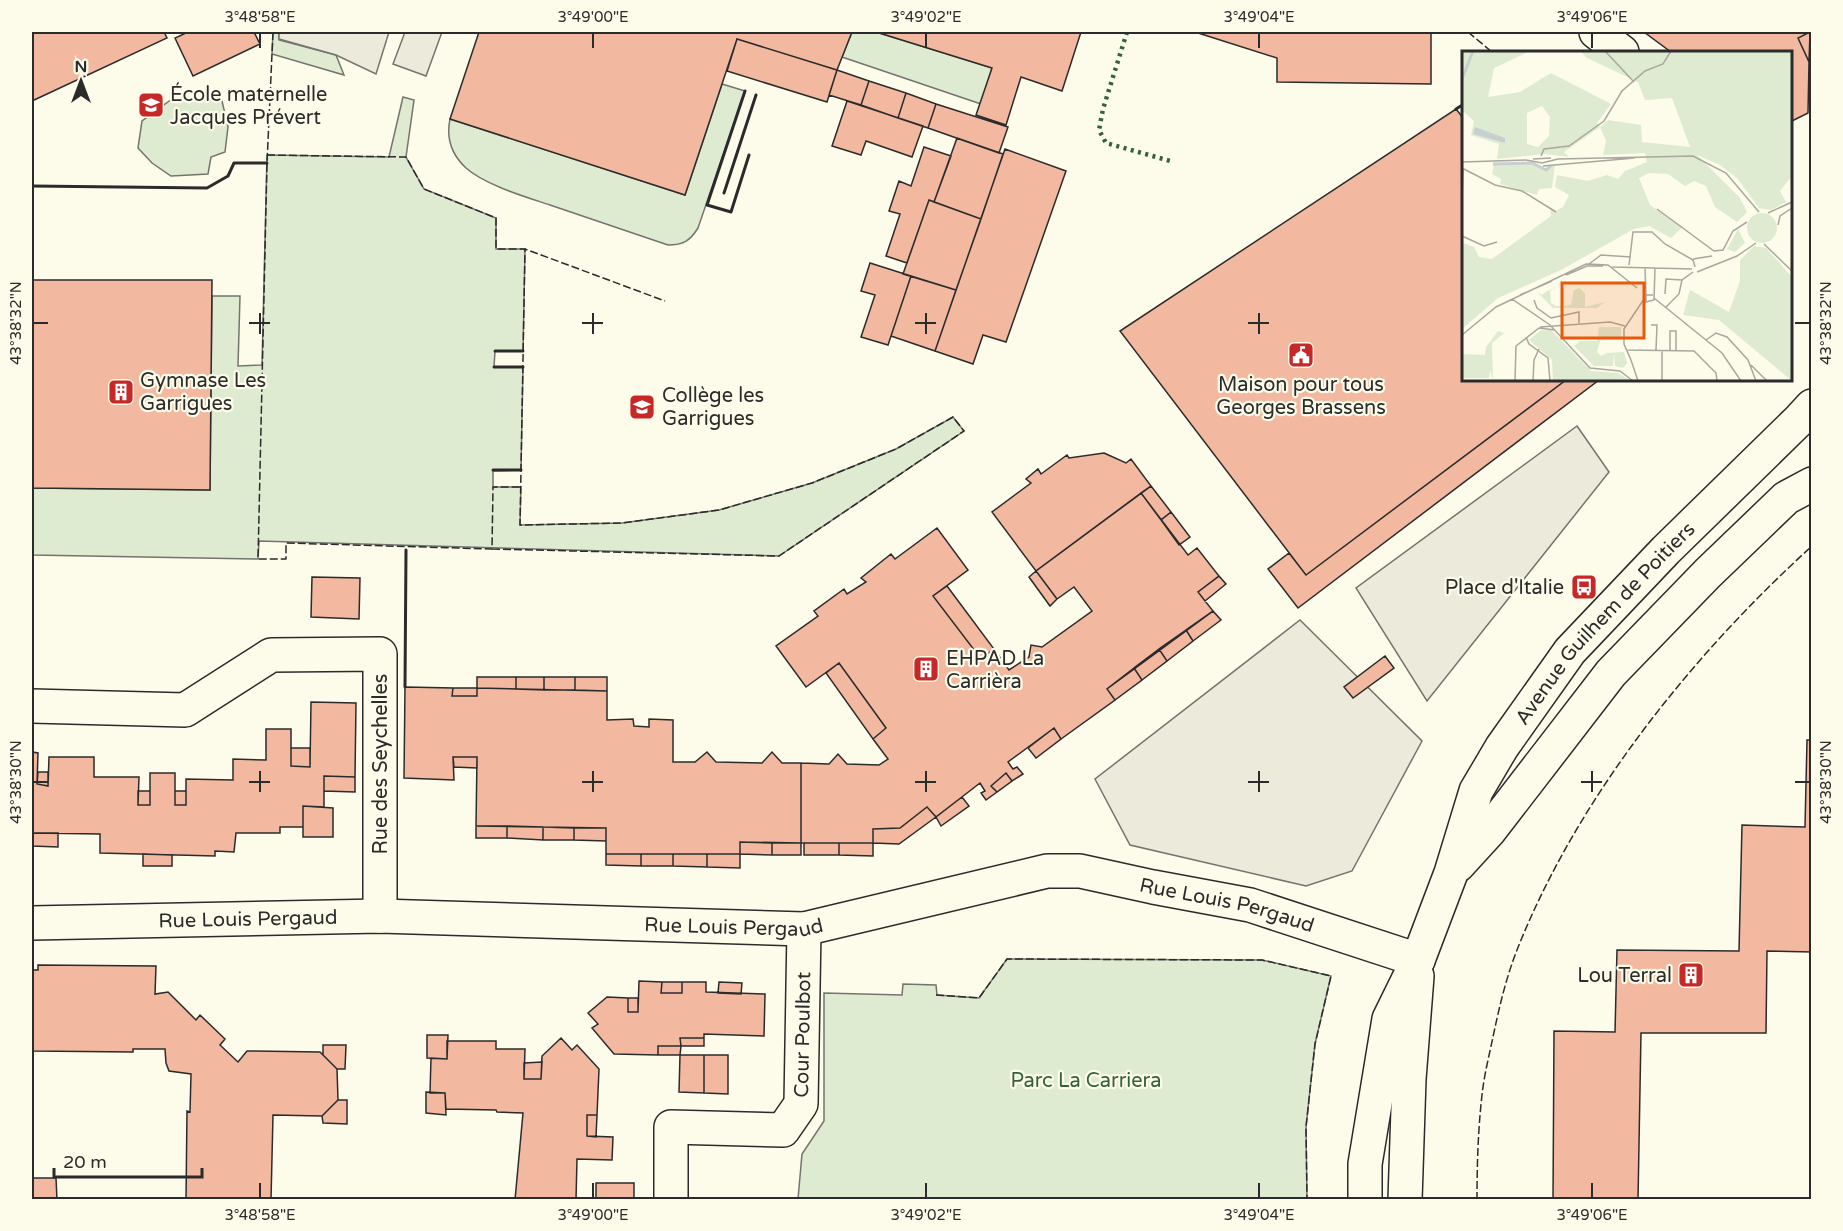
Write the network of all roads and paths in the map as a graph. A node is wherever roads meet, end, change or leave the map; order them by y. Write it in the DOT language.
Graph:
graph roads {
  1 [pos="1596,32"];
  2 [pos="1621,51"];
  3 [pos="1812,405"];
  4 [pos="1812,484"];
  5 [pos="32,706"];
  6 [pos="1451,873"];
  7 [pos="380,916"];
  8 [pos="32,923"];
  9 [pos="804,929"];
  10 [pos="1418,960"];
  11 [pos="670,1200"];
  12 [pos="1365,1200"];
  13 [pos="1405,1200"];
  1 -- 2 [label="street"];
  3 -- 6 [label="street, Avenue Guilhem de Poitiers"];
  4 -- 6 [label="street, Avenue Guilhem de Poitiers"];
  5 -- 7 [label="street, Rue des Seychelles"];
  6 -- 10 [label="street, Avenue Guilhem de Poitiers"];
  7 -- 8 [label="street, Rue Louis Pergaud"];
  7 -- 9 [label="street, Rue Louis Pergaud"];
  9 -- 10 [label="street, Rue Louis Pergaud"];
  9 -- 11 [label="street, Cour Poulbot"];
  10 -- 12 [label="street, Avenue Guilhem de Poitiers"];
  10 -- 13 [label="street, Avenue Guilhem de Poitiers"];
}
